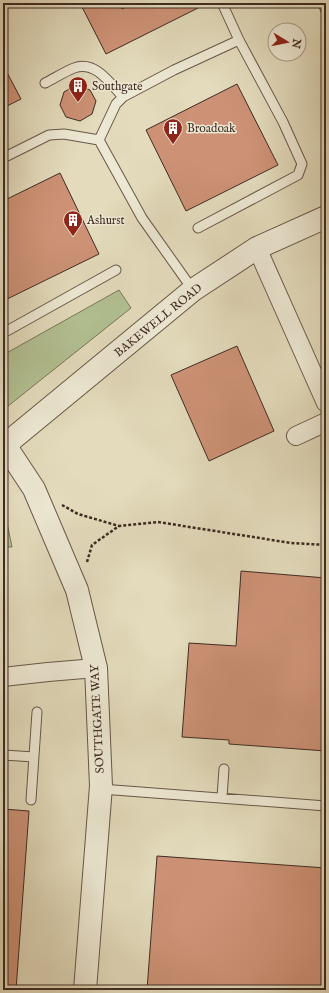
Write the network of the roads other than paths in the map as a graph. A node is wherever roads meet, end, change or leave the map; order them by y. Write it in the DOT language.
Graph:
graph roads {
  1 [pos="222,3"];
  2 [pos="323,3"];
  3 [pos="326,11"];
  4 [pos="240,40"];
  5 [pos="46,83"];
  6 [pos="122,97"];
  7 [pos="100,140"];
  8 [pos="3,158"];
  9 [pos="326,217"];
  10 [pos="198,228"];
  11 [pos="256,248"];
  12 [pos="116,270"];
  13 [pos="193,290"];
  14 [pos="3,328"];
  15 [pos="326,403"];
  16 [pos="326,422"];
  17 [pos="296,436"];
  18 [pos="4,444"];
  19 [pos="96,668"];
  20 [pos="3,677"];
  21 [pos="37,712"];
  22 [pos="3,755"];
  23 [pos="34,757"];
  24 [pos="224,769"];
  25 [pos="101,789"];
  26 [pos="222,797"];
  27 [pos="31,800"];
  28 [pos="326,806"];
  29 [pos="85,990"];
  1 -- 4 [label="lane"];
  2 -- 3 [label="lane"];
  4 -- 6 [label="lane"];
  4 -- 10 [label="lane"];
  5 -- 6 [label="lane"];
  6 -- 7 [label="lane"];
  7 -- 8 [label="lane"];
  7 -- 13 [label="lane"];
  9 -- 11 [label="street, BAKEWELL ROAD"];
  11 -- 13 [label="street, BAKEWELL ROAD"];
  11 -- 15 [label="street"];
  12 -- 14 [label="lane"];
  13 -- 18 [label="street, BAKEWELL ROAD"];
  16 -- 17 [label="street"];
  18 -- 19 [label="street, SOUTHGATE WAY"];
  19 -- 20 [label="street"];
  19 -- 25 [label="street, SOUTHGATE WAY"];
  21 -- 23 [label="lane"];
  22 -- 23 [label="lane"];
  23 -- 27 [label="lane"];
  24 -- 26 [label="lane"];
  25 -- 26 [label="lane"];
  25 -- 29 [label="street, SOUTHGATE WAY"];
  26 -- 28 [label="lane"];
}
